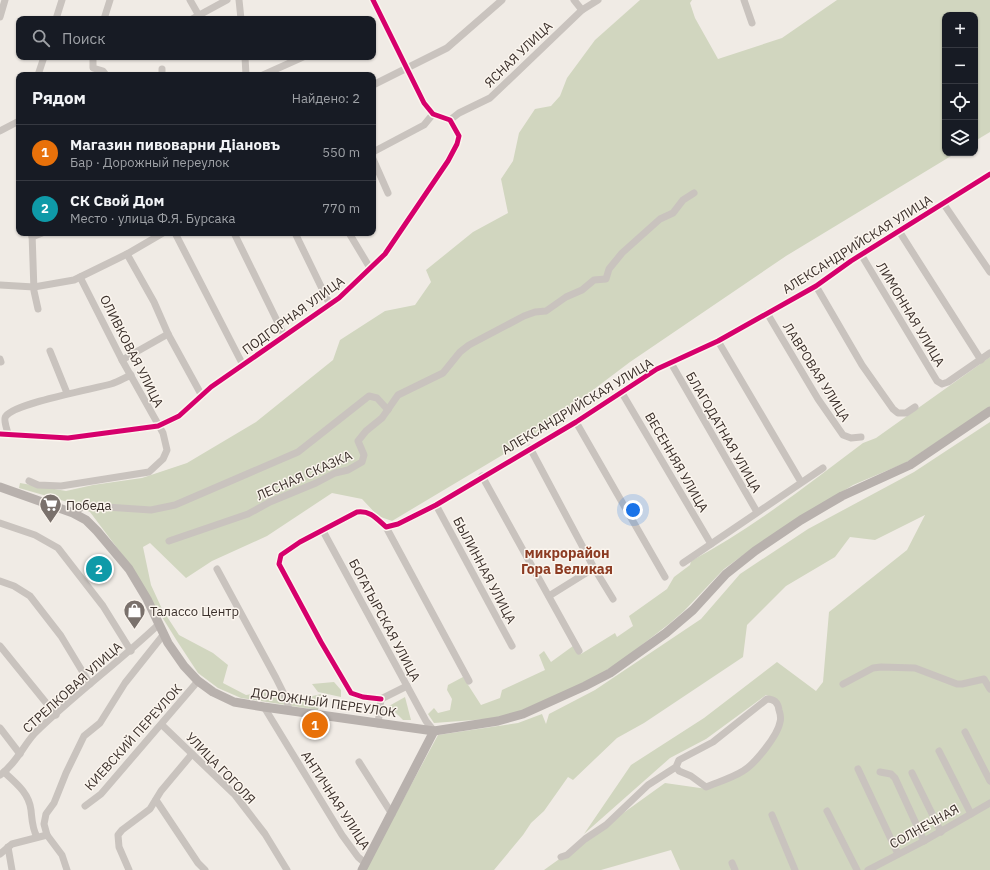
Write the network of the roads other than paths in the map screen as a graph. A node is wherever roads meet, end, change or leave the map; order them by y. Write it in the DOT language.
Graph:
graph roads {
  1 [pos="5,0"];
  2 [pos="62,0"];
  3 [pos="110,0"];
  4 [pos="190,0"];
  5 [pos="227,0"];
  6 [pos="239,0"];
  7 [pos="373,0"];
  8 [pos="502,0"];
  9 [pos="574,0"];
  10 [pos="598,0"];
  11 [pos="744,0"];
  12 [pos="582,10"];
  13 [pos="57,16"];
  14 [pos="105,16"];
  15 [pos="195,16"];
  16 [pos="197,16"];
  17 [pos="241,16"];
  18 [pos="0,17"];
  19 [pos="752,23"];
  20 [pos="43,60"];
  21 [pos="93,60"];
  22 [pos="245,60"];
  23 [pos="296,60"];
  24 [pos="406,69"];
  25 [pos="39,72"];
  26 [pos="105,72"];
  27 [pos="246,72"];
  28 [pos="270,72"];
  29 [pos="376,84"];
  30 [pos="434,114"];
  31 [pos="450,120"];
  32 [pos="16,123"];
  33 [pos="0,131"];
  34 [pos="376,150"];
  35 [pos="376,166"];
  36 [pos="990,174"];
  37 [pos="388,193"];
  38 [pos="694,193"];
  39 [pos="943,203"];
  40 [pos="898,231"];
  41 [pos="32,236"];
  42 [pos="158,236"];
  43 [pos="177,236"];
  44 [pos="235,236"];
  45 [pos="296,236"];
  46 [pos="351,236"];
  47 [pos="127,254"];
  48 [pos="862,256"];
  49 [pos="370,268"];
  50 [pos="990,272"];
  51 [pos="80,277"];
  52 [pos="0,285"];
  53 [pos="34,286"];
  54 [pos="816,286"];
  55 [pos="330,305"];
  56 [pos="38,309"];
  57 [pos="767,313"];
  58 [pos="168,334"];
  59 [pos="284,335"];
  60 [pos="718,341"];
  61 [pos="50,351"];
  62 [pos="990,352"];
  63 [pos="122,360"];
  64 [pos="981,360"];
  65 [pos="672,363"];
  66 [pos="243,364"];
  67 [pos="131,375"];
  68 [pos="622,392"];
  69 [pos="67,393"];
  70 [pos="202,396"];
  71 [pos="915,407"];
  72 [pos="388,410"];
  73 [pos="990,411"];
  74 [pos="576,422"];
  75 [pos="158,426"];
  76 [pos="4,434"];
  77 [pos="861,437"];
  78 [pos="530,448"];
  79 [pos="823,468"];
  80 [pos="482,476"];
  81 [pos="29,481"];
  82 [pos="801,482"];
  83 [pos="0,487"];
  84 [pos="436,505"];
  85 [pos="757,512"];
  86 [pos="73,513"];
  87 [pos="0,523"];
  88 [pos="386,527"];
  89 [pos="323,531"];
  90 [pos="169,541"];
  91 [pos="711,544"];
  92 [pos="683,563"];
  93 [pos="594,568"];
  94 [pos="217,569"];
  95 [pos="665,577"];
  96 [pos="0,581"];
  97 [pos="549,596"];
  98 [pos="613,599"];
  99 [pos="159,624"];
  100 [pos="164,634"];
  101 [pos="0,646"];
  102 [pos="512,646"];
  103 [pos="131,651"];
  104 [pos="579,651"];
  105 [pos="198,681"];
  106 [pos="469,681"];
  107 [pos="90,684"];
  108 [pos="843,684"];
  109 [pos="407,686"];
  110 [pos="990,689"];
  111 [pos="381,699"];
  112 [pos="264,707"];
  113 [pos="289,711"];
  114 [pos="56,715"];
  115 [pos="378,724"];
  116 [pos="162,725"];
  117 [pos="0,728"];
  118 [pos="434,731"];
  119 [pos="965,732"];
  120 [pos="939,751"];
  121 [pos="20,754"];
  122 [pos="192,754"];
  123 [pos="359,762"];
  124 [pos="676,767"];
  125 [pos="858,769"];
  126 [pos="880,772"];
  127 [pos="2,773"];
  128 [pos="912,773"];
  129 [pos="990,781"];
  130 [pos="156,800"];
  131 [pos="990,803"];
  132 [pos="85,806"];
  133 [pos="827,811"];
  134 [pos="392,814"];
  135 [pos="971,814"];
  136 [pos="772,815"];
  137 [pos="941,832"];
  138 [pos="48,834"];
  139 [pos="37,837"];
  140 [pos="924,841"];
  141 [pos="8,847"];
  142 [pos="0,854"];
  143 [pos="898,854"];
  144 [pos="561,857"];
  145 [pos="732,863"];
  146 [pos="364,866"];
  147 [pos="12,870"];
  148 [pos="67,870"];
  149 [pos="129,870"];
  150 [pos="205,870"];
  151 [pos="287,870"];
  152 [pos="736,870"];
  153 [pos="795,870"];
  154 [pos="857,870"];
  155 [pos="868,870"];
  1 -- 18 [label="street"];
  2 -- 13 [label="street"];
  3 -- 14 [label="street"];
  4 -- 15 [label="street"];
  5 -- 16 [label="street"];
  6 -- 17 [label="street"];
  7 -- 24 [label="street"];
  8 -- 24 [label="street"];
  9 -- 12 [label="street"];
  10 -- 12 [label="street, ЯСНАЯ УЛИЦА"];
  11 -- 19 [label="street"];
  12 -- 31 [label="street, ЯСНАЯ УЛИЦА"];
  20 -- 25 [label="street"];
  21 -- 26 [label="street"];
  22 -- 27 [label="street"];
  23 -- 28 [label="street"];
  24 -- 29 [label="street"];
  24 -- 30 [label="street"];
  30 -- 31 [label="street"];
  30 -- 34 [label="street"];
  31 -- 49 [label="street, ПОДГОРНАЯ УЛИЦА"];
  32 -- 33 [label="street"];
  35 -- 37 [label="street"];
  36 -- 39 [label="street, АЛЕКСАНДРИЙСКАЯ УЛИЦА"];
  38 -- 72 [label="street, ЛЕСНАЯ СКАЗКА"];
  39 -- 40 [label="street, АЛЕКСАНДРИЙСКАЯ УЛИЦА"];
  39 -- 50 [label="street"];
  40 -- 48 [label="street, АЛЕКСАНДРИЙСКАЯ УЛИЦА"];
  40 -- 64 [label="street"];
  41 -- 53 [label="street"];
  42 -- 47 [label="street"];
  43 -- 66 [label="street"];
  44 -- 59 [label="street"];
  45 -- 55 [label="street"];
  46 -- 49 [label="street"];
  47 -- 51 [label="street"];
  47 -- 58 [label="street"];
  48 -- 54 [label="street, АЛЕКСАНДРИЙСКАЯ УЛИЦА"];
  48 -- 64 [label="street, ЛИМОННАЯ УЛИЦА"];
  49 -- 55 [label="street, ПОДГОРНАЯ УЛИЦА"];
  51 -- 53 [label="street"];
  51 -- 63 [label="street, ОЛИВКОВАЯ УЛИЦА"];
  52 -- 53 [label="street"];
  53 -- 56 [label="street"];
  54 -- 57 [label="street, АЛЕКСАНДРИЙСКАЯ УЛИЦА"];
  54 -- 71 [label="street"];
  55 -- 59 [label="street, ПОДГОРНАЯ УЛИЦА"];
  57 -- 60 [label="street, АЛЕКСАНДРИЙСКАЯ УЛИЦА"];
  57 -- 77 [label="street, ЛАВРОВАЯ УЛИЦА"];
  58 -- 63 [label="street"];
  58 -- 70 [label="street"];
  59 -- 66 [label="street, ПОДГОРНАЯ УЛИЦА"];
  60 -- 65 [label="street, АЛЕКСАНДРИЙСКАЯ УЛИЦА"];
  60 -- 82 [label="street"];
  61 -- 69 [label="street"];
  62 -- 64 [label="street"];
  63 -- 67 [label="street, ОЛИВКОВАЯ УЛИЦА"];
  65 -- 68 [label="street, АЛЕКСАНДРИЙСКАЯ УЛИЦА"];
  65 -- 85 [label="street, БЛАГОДАТНАЯ УЛИЦА"];
  66 -- 70 [label="street, ПОДГОРНАЯ УЛИЦА"];
  67 -- 69 [label="street"];
  67 -- 75 [label="street, ОЛИВКОВАЯ УЛИЦА"];
  68 -- 74 [label="street, АЛЕКСАНДРИЙСКАЯ УЛИЦА"];
  68 -- 91 [label="street, ВЕСЕННЯЯ УЛИЦА"];
  69 -- 76 [label="street"];
  70 -- 75 [label="street, ПОДГОРНАЯ УЛИЦА"];
  72 -- 86 [label="street"];
  72 -- 90 [label="street, ЛЕСНАЯ СКАЗКА"];
  73 -- 118 [label="main road, ДОРОЖНЫЙ ПЕРЕУЛОК"];
  74 -- 78 [label="street, АЛЕКСАНДРИЙСКАЯ УЛИЦА"];
  74 -- 95 [label="street"];
  75 -- 76 [label="street, ПОДГОРНАЯ УЛИЦА"];
  75 -- 81 [label="street, ОЛИВКОВАЯ УЛИЦА"];
  78 -- 80 [label="street, АЛЕКСАНДРИЙСКАЯ УЛИЦА"];
  78 -- 93 [label="street"];
  79 -- 82 [label="street"];
  80 -- 84 [label="street, АЛЕКСАНДРИЙСКАЯ УЛИЦА"];
  80 -- 97 [label="street"];
  82 -- 85 [label="street"];
  83 -- 86 [label="main road, ДОРОЖНЫЙ ПЕРЕУЛОК"];
  84 -- 88 [label="street, АЛЕКСАНДРИЙСКАЯ УЛИЦА"];
  84 -- 102 [label="street, БЫЛИННАЯ УЛИЦА"];
  85 -- 91 [label="street"];
  86 -- 99 [label="main road, ДОРОЖНЫЙ ПЕРЕУЛОК"];
  87 -- 103 [label="street"];
  88 -- 89 [label="street"];
  88 -- 106 [label="street"];
  89 -- 109 [label="street, БОГАТЫРСКАЯ УЛИЦА"];
  89 -- 111 [label="street"];
  91 -- 92 [label="street"];
  93 -- 97 [label="street"];
  93 -- 98 [label="street"];
  94 -- 113 [label="street"];
  96 -- 107 [label="street"];
  97 -- 104 [label="street"];
  99 -- 100 [label="main road, ДОРОЖНЫЙ ПЕРЕУЛОК"];
  99 -- 103 [label="street, СТРЕЛКОВАЯ УЛИЦА"];
  100 -- 105 [label="main road, ДОРОЖНЫЙ ПЕРЕУЛОК"];
  100 -- 138 [label="street"];
  101 -- 114 [label="street"];
  103 -- 107 [label="street, СТРЕЛКОВАЯ УЛИЦА"];
  105 -- 112 [label="main road, ДОРОЖНЫЙ ПЕРЕУЛОК"];
  105 -- 116 [label="street, КИЕВСКИЙ ПЕРЕУЛОК"];
  107 -- 114 [label="street, СТРЕЛКОВАЯ УЛИЦА"];
  108 -- 110 [label="street"];
  109 -- 111 [label="street"];
  109 -- 118 [label="street, БОГАТЫРСКАЯ УЛИЦА"];
  111 -- 115 [label="street"];
  112 -- 113 [label="main road, ДОРОЖНЫЙ ПЕРЕУЛОК"];
  112 -- 146 [label="street, АНТИЧНАЯ УЛИЦА"];
  113 -- 115 [label="main road, ДОРОЖНЫЙ ПЕРЕУЛОК"];
  114 -- 121 [label="street, СТРЕЛКОВАЯ УЛИЦА"];
  115 -- 118 [label="main road, ДОРОЖНЫЙ ПЕРЕУЛОК"];
  116 -- 122 [label="street, УЛИЦА ГОГОЛЯ"];
  116 -- 132 [label="street, КИЕВСКИЙ ПЕРЕУЛОК"];
  117 -- 121 [label="street"];
  118 -- 134 [label="main road"];
  119 -- 129 [label="street"];
  120 -- 135 [label="street"];
  121 -- 127 [label="street, СТРЕЛКОВАЯ УЛИЦА"];
  122 -- 130 [label="street"];
  122 -- 151 [label="street, УЛИЦА ГОГОЛЯ"];
  123 -- 134 [label="street"];
  124 -- 124 [label="street"];
  124 -- 144 [label="street"];
  125 -- 143 [label="street"];
  126 -- 140 [label="street"];
  127 -- 139 [label="street"];
  128 -- 137 [label="street"];
  130 -- 149 [label="street"];
  130 -- 150 [label="street"];
  131 -- 135 [label="street, СОЛНЕЧНАЯ"];
  133 -- 154 [label="street"];
  134 -- 146 [label="main road"];
  135 -- 137 [label="street, СОЛНЕЧНАЯ"];
  136 -- 153 [label="street"];
  137 -- 140 [label="street, СОЛНЕЧНАЯ"];
  138 -- 139 [label="street"];
  138 -- 148 [label="street"];
  139 -- 141 [label="street"];
  140 -- 143 [label="street, СОЛНЕЧНАЯ"];
  141 -- 142 [label="street"];
  141 -- 147 [label="street"];
  143 -- 155 [label="street, СОЛНЕЧНАЯ"];
  145 -- 152 [label="street"];
}
